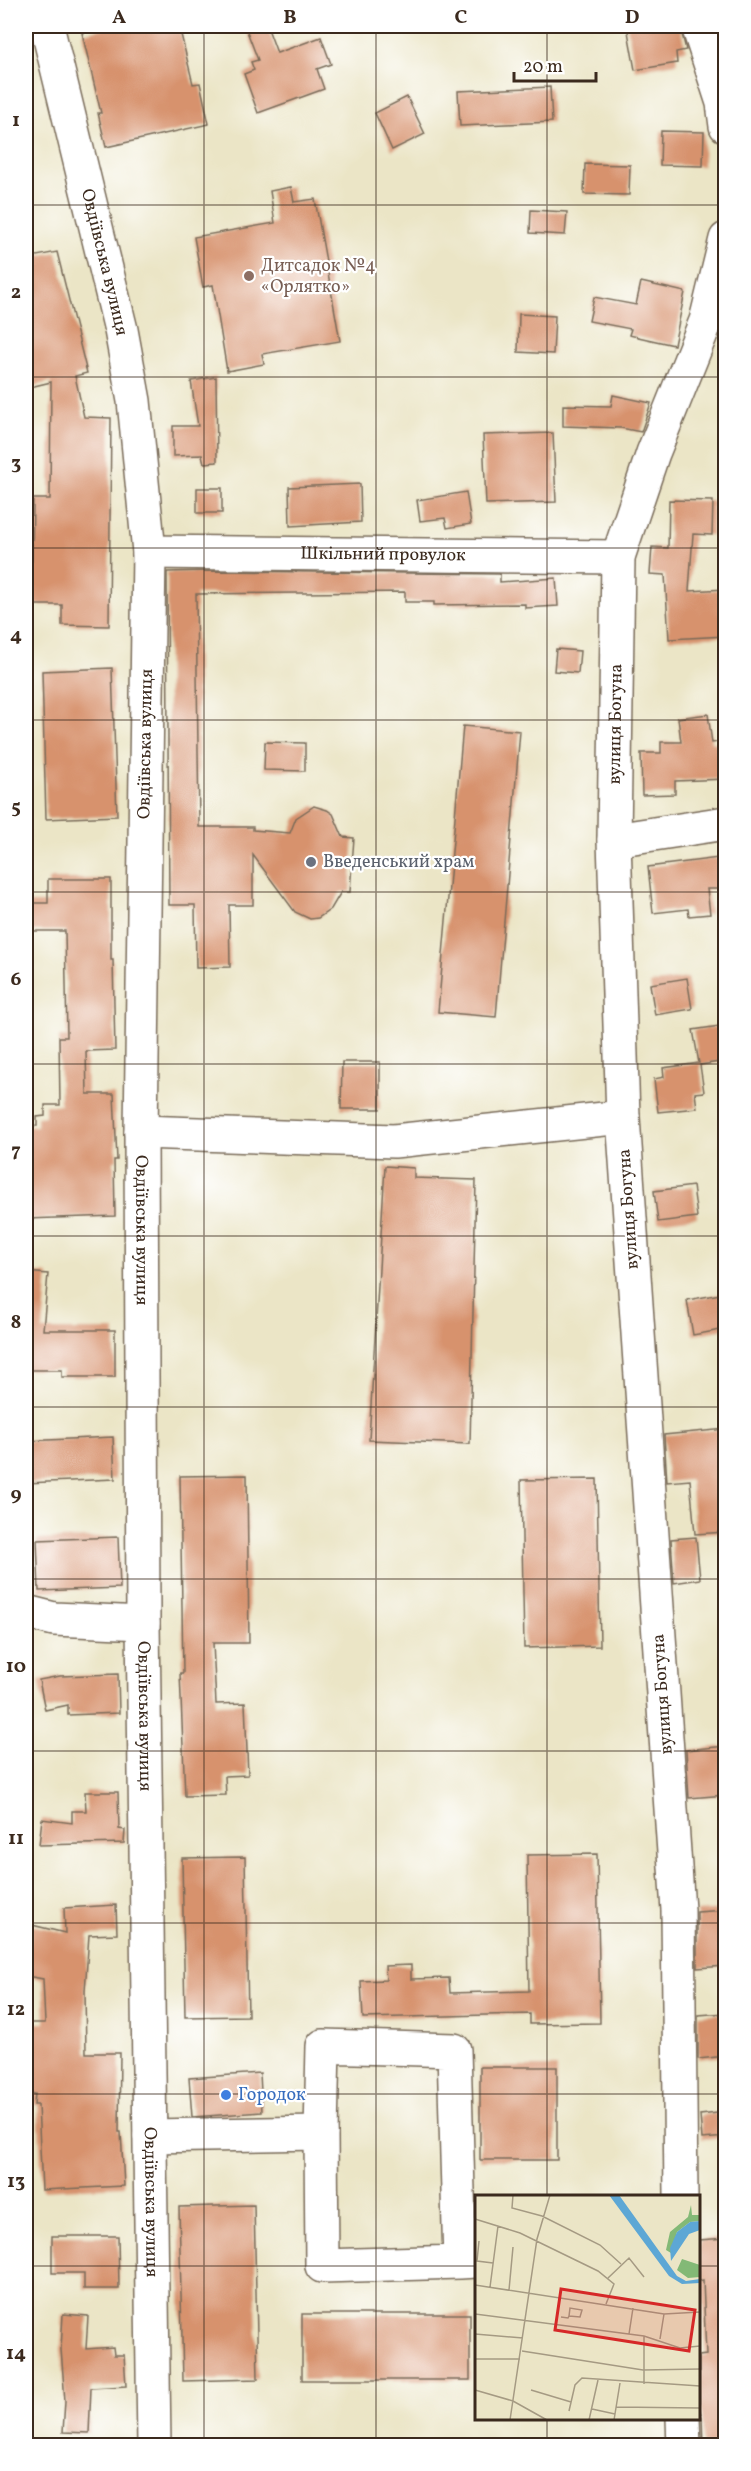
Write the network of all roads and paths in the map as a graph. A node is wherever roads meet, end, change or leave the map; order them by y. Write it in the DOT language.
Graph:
graph roads {
  1 [pos="47,26"];
  2 [pos="698,26"];
  3 [pos="726,126"];
  4 [pos="726,239"];
  5 [pos="149,552"];
  6 [pos="618,557"];
  7 [pos="726,823"];
  8 [pos="614,840"];
  9 [pos="623,1117"];
  10 [pos="141,1132"];
  11 [pos="26,1612"];
  12 [pos="143,1623"];
  13 [pos="321,2133"];
  14 [pos="150,2136"];
  15 [pos="681,2195"];
  16 [pos="468,2261"];
  17 [pos="683,2420"];
  18 [pos="154,2445"];
  19 [pos="684,2445"];
  1 -- 5 [label="street, Овдіївська вулиця"];
  2 -- 3 [label="street"];
  4 -- 6 [label="street, вулиця Богуна"];
  5 -- 6 [label="street, Шкільний провулок"];
  5 -- 10 [label="street, Овдіївська вулиця"];
  6 -- 8 [label="street, вулиця Богуна"];
  7 -- 8 [label="street"];
  8 -- 9 [label="street, вулиця Богуна"];
  9 -- 10 [label="street"];
  9 -- 15 [label="street, вулиця Богуна"];
  10 -- 12 [label="street, Овдіївська вулиця"];
  11 -- 12 [label="street"];
  12 -- 14 [label="street, Овдіївська вулиця"];
  13 -- 14 [label="street"];
  13 -- 16 [label="street"];
  13 -- 16 [label="street"];
  14 -- 18 [label="street, Овдіївська вулиця"];
  17 -- 19 [label="street"];
}
